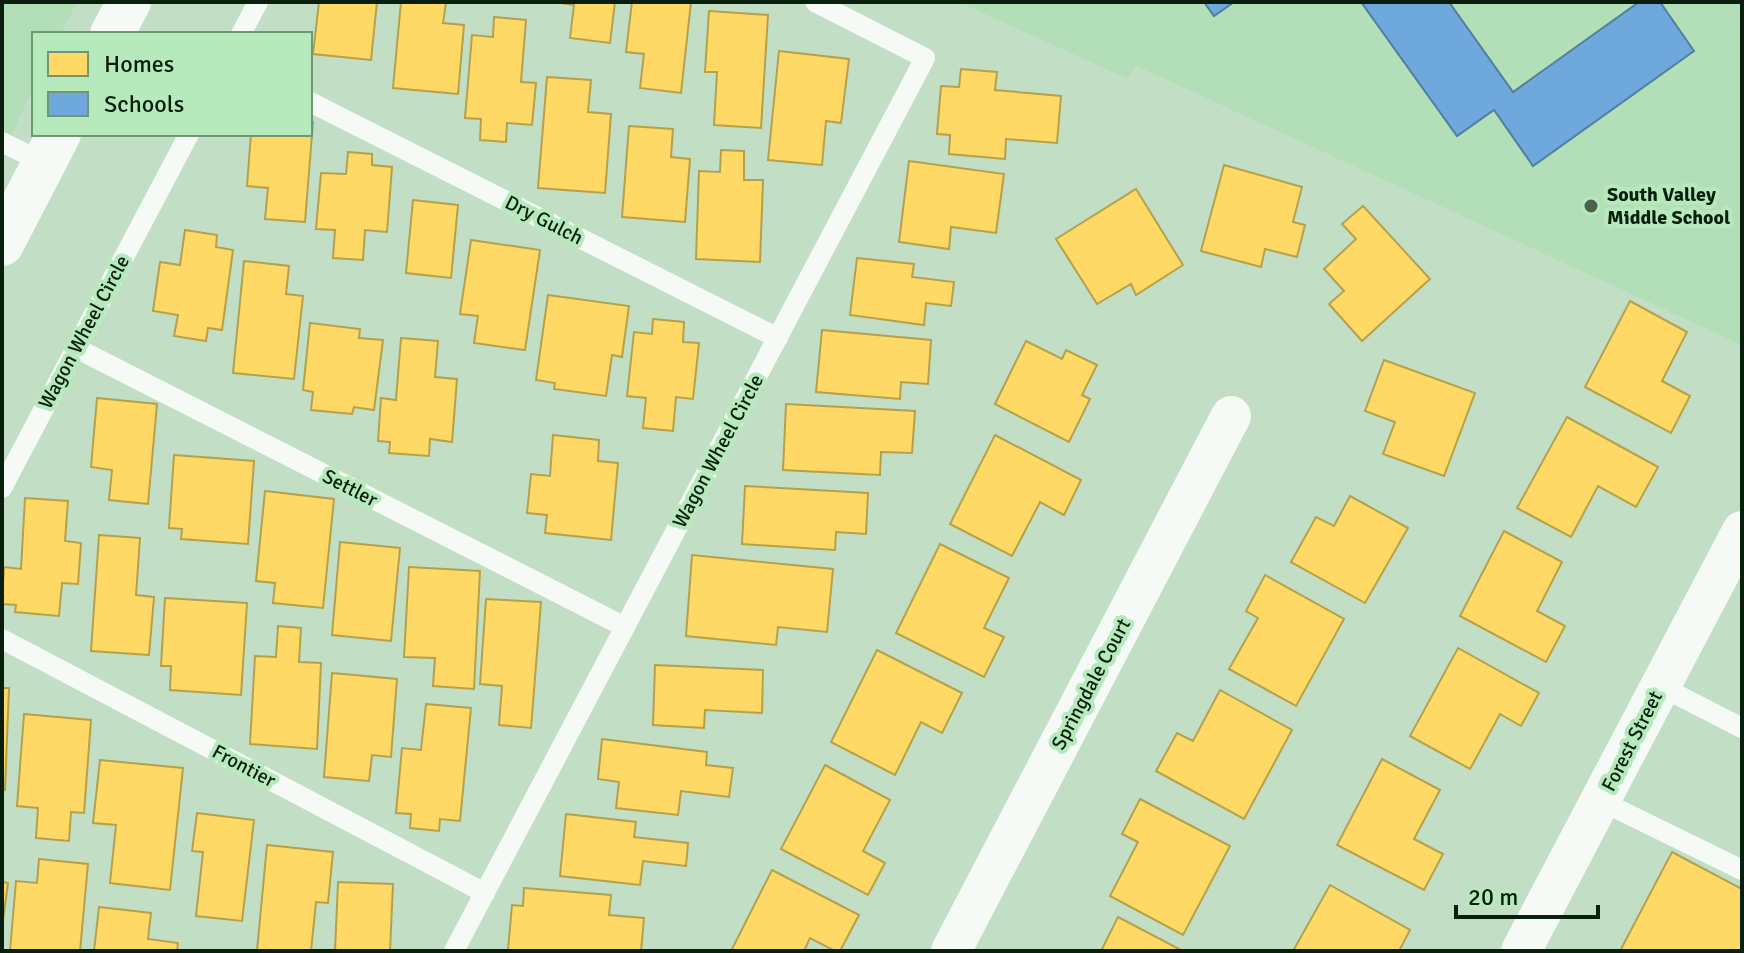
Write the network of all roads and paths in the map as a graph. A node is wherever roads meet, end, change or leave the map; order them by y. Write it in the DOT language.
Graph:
graph roads {
  1 [pos="129,2"];
  2 [pos="258,2"];
  3 [pos="815,2"];
  4 [pos="113,32"];
  5 [pos="242,32"];
  6 [pos="312,103"];
  7 [pos="188,136"];
  8 [pos="2,142"];
  9 [pos="52,148"];
  10 [pos="2,244"];
  11 [pos="778,338"];
  12 [pos="76,348"];
  13 [pos="1231,416"];
  14 [pos="2,488"];
  15 [pos="1742,531"];
  16 [pos="625,627"];
  17 [pos="2,639"];
  18 [pos="1660,686"];
  19 [pos="1742,728"];
  20 [pos="1601,801"];
  21 [pos="1742,870"];
  22 [pos="485,893"];
  23 [pos="454,951"];
  24 [pos="951,951"];
  25 [pos="1521,951"];
  1 -- 4 [label="street"];
  2 -- 5 [label="lane"];
  3 -- 11 [label="lane, Wagon Wheel Circle"];
  6 -- 11 [label="lane, Dry Gulch"];
  7 -- 12 [label="lane, Wagon Wheel Circle"];
  8 -- 9 [label="lane"];
  9 -- 10 [label="street"];
  11 -- 16 [label="lane, Wagon Wheel Circle"];
  12 -- 14 [label="lane, Wagon Wheel Circle"];
  12 -- 16 [label="lane, Settler"];
  13 -- 24 [label="street, Springdale Court"];
  15 -- 18 [label="street, Forest Street"];
  16 -- 22 [label="lane, Wagon Wheel Circle"];
  17 -- 22 [label="lane, Frontier"];
  18 -- 19 [label="lane"];
  18 -- 20 [label="street, Forest Street"];
  20 -- 21 [label="lane"];
  20 -- 25 [label="street, Forest Street"];
  22 -- 23 [label="lane, Wagon Wheel Circle"];
}
